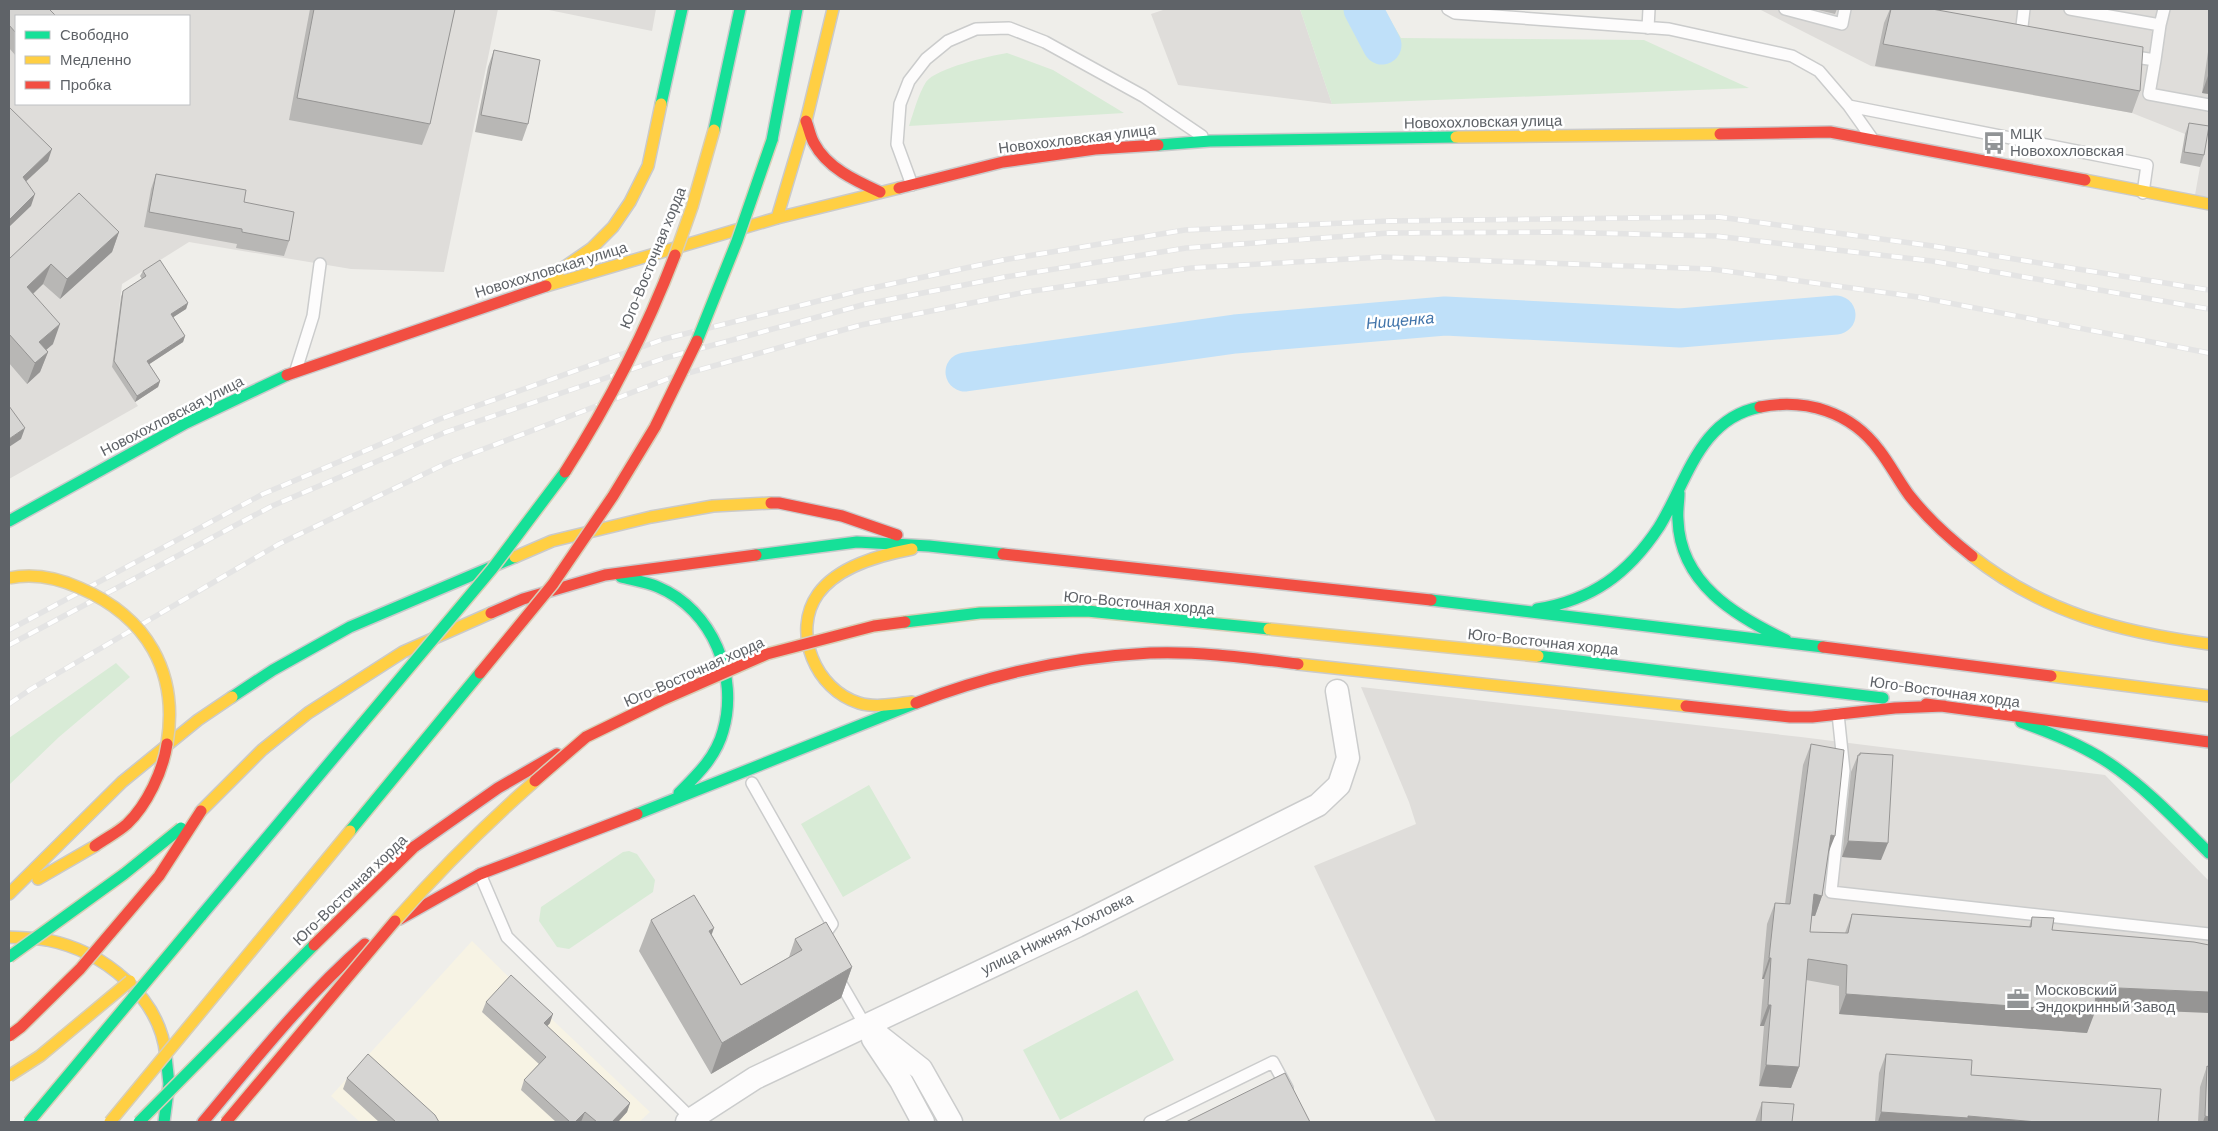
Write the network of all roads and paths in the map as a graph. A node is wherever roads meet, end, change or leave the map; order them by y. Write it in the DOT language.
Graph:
graph roads {
  1 [pos="682,9"];
  2 [pos="740,9"];
  3 [pos="797,9"];
  4 [pos="833,9"];
  5 [pos="1448,9"];
  6 [pos="1649,9"];
  7 [pos="1785,9"];
  8 [pos="1845,9"];
  9 [pos="2024,9"];
  10 [pos="2070,9"];
  11 [pos="2164,9"];
  12 [pos="2160,26"];
  13 [pos="1648,28"];
  14 [pos="2040,38"];
  15 [pos="2116,53"];
  16 [pos="2155,60"];
  17 [pos="2209,105"];
  18 [pos="1850,106"];
  19 [pos="806,121"];
  20 [pos="1210,141"];
  21 [pos="1873,141"];
  22 [pos="912,186"];
  23 [pos="880,192"];
  24 [pos="2143,193"];
  25 [pos="2209,204"];
  26 [pos="777,218"];
  27 [pos="320,264"];
  28 [pos="528,291"];
  29 [pos="296,370"];
  30 [pos="1686,471"];
  31 [pos="9,521"];
  32 [pos="929,546"];
  33 [pos="605,575"];
  34 [pos="9,578"];
  35 [pos="1525,610"];
  36 [pos="1787,641"];
  37 [pos="2209,644"];
  38 [pos="1337,691"];
  39 [pos="2209,696"];
  40 [pos="919,702"];
  41 [pos="1944,706"];
  42 [pos="1993,713"];
  43 [pos="1838,714"];
  44 [pos="586,737"];
  45 [pos="2209,742"];
  46 [pos="752,783"];
  47 [pos="666,803"];
  48 [pos="201,811"];
  49 [pos="2209,853"];
  50 [pos="480,874"];
  51 [pos="9,895"];
  52 [pos="201,916"];
  53 [pos="2209,934"];
  54 [pos="10,937"];
  55 [pos="817,947"];
  56 [pos="9,957"];
  57 [pos="832,968"];
  58 [pos="865,1025"];
  59 [pos="9,1036"];
  60 [pos="9,1076"];
  61 [pos="1292,1096"];
  62 [pos="690,1120"];
  63 [pos="29,1122"];
  64 [pos="110,1122"];
  65 [pos="139,1122"];
  66 [pos="164,1122"];
  67 [pos="204,1122"];
  68 [pos="226,1122"];
  69 [pos="923,1122"];
  70 [pos="951,1122"];
  71 [pos="1150,1122"];
  1 -- 28 [label="main road"];
  2 -- 52 [label="main road, Юго-Восточная хорда, bridge"];
  3 -- 64 [label="main road, Юго-Восточная хорда, bridge"];
  4 -- 19 [label="main road"];
  5 -- 13 [label="lane"];
  6 -- 13 [label="lane"];
  7 -- 8 [label="lane"];
  9 -- 14 [label="lane"];
  10 -- 12 [label="lane"];
  11 -- 12 [label="lane"];
  12 -- 16 [label="lane"];
  13 -- 18 [label="lane"];
  15 -- 16 [label="lane"];
  16 -- 17 [label="lane"];
  18 -- 21 [label="lane"];
  18 -- 24 [label="lane"];
  19 -- 23 [label="main road"];
  19 -- 26 [label="main road"];
  20 -- 21 [label="main road, Новохохловская улица"];
  20 -- 22 [label="main road, Новохохловская улица"];
  20 -- 22 [label="lane"];
  21 -- 24 [label="main road, Новохохловская улица"];
  22 -- 23 [label="main road, Новохохловская улица"];
  23 -- 26 [label="main road, Новохохловская улица"];
  24 -- 25 [label="main road, Новохохловская улица"];
  26 -- 28 [label="main road, Новохохловская улица"];
  27 -- 29 [label="lane"];
  28 -- 29 [label="main road, Новохохловская улица"];
  29 -- 31 [label="main road, Новохохловская улица"];
  30 -- 35 [label="main road"];
  30 -- 36 [label="main road"];
  30 -- 37 [label="main road"];
  32 -- 33 [label="main road, Юго-Восточная хорда"];
  32 -- 35 [label="main road, Юго-Восточная хорда"];
  32 -- 40 [label="main road"];
  32 -- 51 [label="main road"];
  33 -- 47 [label="main road"];
  33 -- 48 [label="main road, Юго-Восточная хорда, bridge"];
  34 -- 51 [label="main road, bridge"];
  35 -- 36 [label="main road, Юго-Восточная хорда"];
  36 -- 39 [label="main road, Юго-Восточная хорда"];
  38 -- 58 [label="street, улица Нижняя Хохловка"];
  40 -- 43 [label="main road"];
  40 -- 47 [label="main road"];
  41 -- 42 [label="main road, Юго-Восточная хорда"];
  41 -- 43 [label="main road"];
  41 -- 44 [label="main road, Юго-Восточная хорда, bridge"];
  42 -- 45 [label="main road, Юго-Восточная хорда"];
  42 -- 49 [label="main road"];
  43 -- 53 [label="lane"];
  44 -- 65 [label="main road, Юго-Восточная хорда, bridge"];
  44 -- 68 [label="main road, bridge"];
  46 -- 55 [label="lane"];
  47 -- 50 [label="main road"];
  48 -- 56 [label="main road, Юго-Восточная хорда, bridge"];
  48 -- 59 [label="main road, bridge"];
  50 -- 62 [label="lane"];
  50 -- 67 [label="main road"];
  52 -- 60 [label="main road, bridge"];
  52 -- 63 [label="main road, Юго-Восточная хорда, bridge"];
  54 -- 66 [label="main road, bridge"];
  57 -- 58 [label="lane"];
  58 -- 62 [label="street, улица Нижняя Хохловка"];
  58 -- 69 [label="street"];
  58 -- 70 [label="street"];
  61 -- 71 [label="lane"];
}
